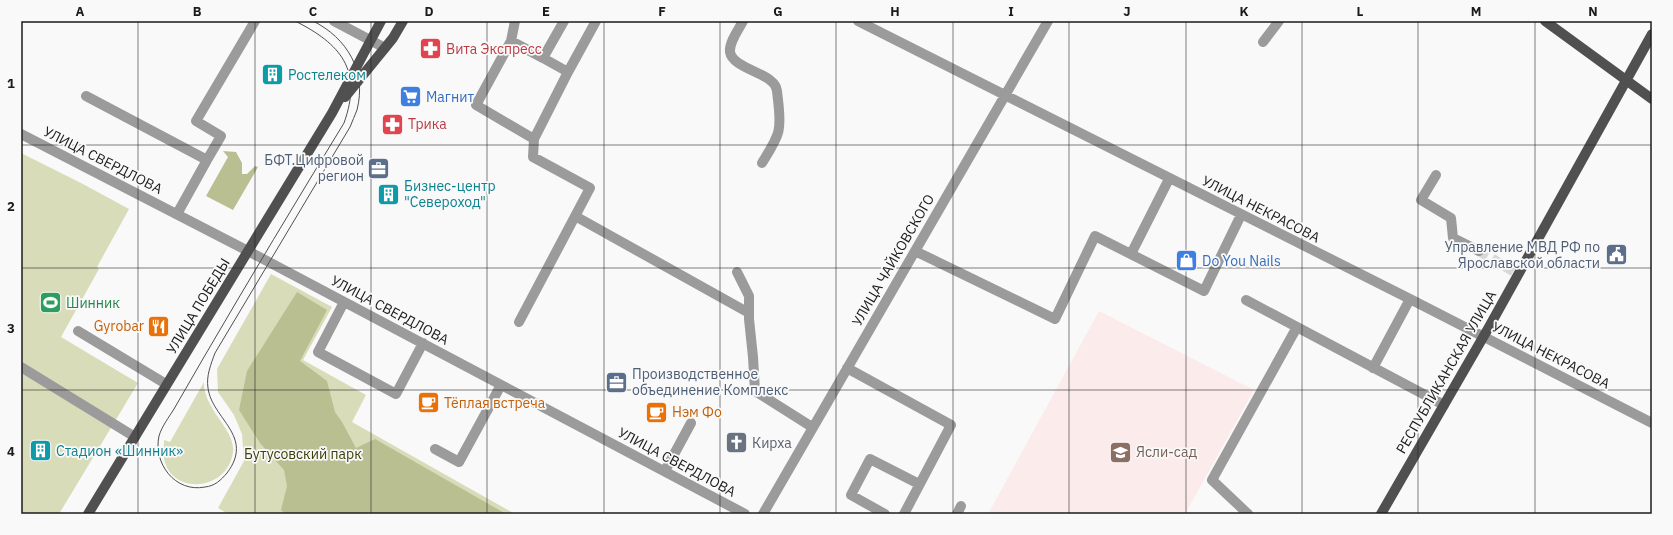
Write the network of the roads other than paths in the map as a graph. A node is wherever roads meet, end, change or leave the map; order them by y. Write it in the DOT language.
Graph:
graph roads {
  1 [pos="255,21"];
  2 [pos="334,21"];
  3 [pos="381,21"];
  4 [pos="403,21"];
  5 [pos="515,21"];
  6 [pos="564,21"];
  7 [pos="596,21"];
  8 [pos="743,21"];
  9 [pos="858,21"];
  10 [pos="1048,21"];
  11 [pos="1278,21"];
  12 [pos="1545,21"];
  13 [pos="348,24"];
  14 [pos="874,25"];
  15 [pos="1652,34"];
  16 [pos="370,40"];
  17 [pos="511,42"];
  18 [pos="1262,42"];
  19 [pos="385,48"];
  20 [pos="543,58"];
  21 [pos="568,72"];
  22 [pos="1626,80"];
  23 [pos="86,96"];
  24 [pos="1005,96"];
  25 [pos="1652,99"];
  26 [pos="332,113"];
  27 [pos="21,134"];
  28 [pos="534,138"];
  29 [pos="207,160"];
  30 [pos="762,163"];
  31 [pos="1436,175"];
  32 [pos="1169,178"];
  33 [pos="177,214"];
  34 [pos="1241,214"];
  35 [pos="575,216"];
  36 [pos="248,251"];
  37 [pos="915,251"];
  38 [pos="1479,252"];
  39 [pos="1131,254"];
  40 [pos="737,272"];
  41 [pos="1410,299"];
  42 [pos="1246,300"];
  43 [pos="344,302"];
  44 [pos="749,313"];
  45 [pos="519,322"];
  46 [pos="1297,327"];
  47 [pos="78,331"];
  48 [pos="1483,336"];
  49 [pos="423,343"];
  50 [pos="21,367"];
  51 [pos="847,368"];
  52 [pos="1374,368"];
  53 [pos="166,384"];
  54 [pos="502,385"];
  55 [pos="1444,405"];
  56 [pos="691,423"];
  57 [pos="1652,423"];
  58 [pos="812,427"];
  59 [pos="134,437"];
  60 [pos="435,449"];
  61 [pos="665,471"];
  62 [pos="919,484"];
  63 [pos="88,514"];
  64 [pos="745,514"];
  65 [pos="763,514"];
  66 [pos="886,514"];
  67 [pos="904,514"];
  68 [pos="1248,514"];
  69 [pos="1381,514"];
  1 -- 29 [label="street"];
  2 -- 13 [label="street"];
  3 -- 16 [label="main road, УЛИЦА ПОБЕДЫ"];
  4 -- 19 [label="main road, УЛИЦА ПОБЕДЫ"];
  5 -- 17 [label="street"];
  6 -- 20 [label="street"];
  7 -- 21 [label="street"];
  8 -- 30 [label="street"];
  9 -- 14 [label="street, УЛИЦА НЕКРАСОВА"];
  10 -- 24 [label="street, УЛИЦА ЧАЙКОВСКОГО"];
  11 -- 18 [label="street"];
  12 -- 22 [label="main road"];
  13 -- 16 [label="street"];
  14 -- 24 [label="street, УЛИЦА НЕКРАСОВА"];
  15 -- 22 [label="main road, РЕСПУБЛИКАНСКАЯ УЛИЦА"];
  16 -- 19 [label="street"];
  16 -- 26 [label="main road, УЛИЦА ПОБЕДЫ"];
  17 -- 20 [label="street"];
  17 -- 28 [label="street"];
  19 -- 26 [label="main road, УЛИЦА ПОБЕДЫ"];
  20 -- 21 [label="street"];
  21 -- 28 [label="street"];
  22 -- 25 [label="main road"];
  22 -- 48 [label="main road, РЕСПУБЛИКАНСКАЯ УЛИЦА"];
  23 -- 29 [label="street"];
  24 -- 32 [label="street, УЛИЦА НЕКРАСОВА"];
  24 -- 37 [label="street, УЛИЦА ЧАЙКОВСКОГО"];
  26 -- 36 [label="main road, УЛИЦА ПОБЕДЫ"];
  27 -- 33 [label="street, УЛИЦА СВЕРДЛОВА"];
  28 -- 35 [label="street"];
  29 -- 33 [label="street"];
  31 -- 38 [label="street"];
  32 -- 34 [label="street, УЛИЦА НЕКРАСОВА"];
  32 -- 39 [label="street"];
  33 -- 36 [label="street, УЛИЦА СВЕРДЛОВА"];
  34 -- 39 [label="street"];
  34 -- 41 [label="street, УЛИЦА НЕКРАСОВА"];
  35 -- 44 [label="street"];
  35 -- 45 [label="street"];
  36 -- 43 [label="street, УЛИЦА СВЕРДЛОВА"];
  36 -- 53 [label="main road, УЛИЦА ПОБЕДЫ"];
  37 -- 39 [label="street"];
  37 -- 51 [label="street, УЛИЦА ЧАЙКОВСКОГО"];
  40 -- 44 [label="street"];
  41 -- 48 [label="street, УЛИЦА НЕКРАСОВА"];
  41 -- 52 [label="street"];
  42 -- 46 [label="street"];
  43 -- 49 [label="street, УЛИЦА СВЕРДЛОВА"];
  43 -- 49 [label="street"];
  44 -- 58 [label="street"];
  46 -- 52 [label="street"];
  46 -- 68 [label="street"];
  47 -- 53 [label="street"];
  48 -- 55 [label="main road, РЕСПУБЛИКАНСКАЯ УЛИЦА"];
  48 -- 57 [label="street, УЛИЦА НЕКРАСОВА"];
  49 -- 54 [label="street, УЛИЦА СВЕРДЛОВА"];
  50 -- 59 [label="street"];
  51 -- 58 [label="street, УЛИЦА ЧАЙКОВСКОГО"];
  51 -- 62 [label="street"];
  52 -- 55 [label="street"];
  53 -- 59 [label="main road, УЛИЦА ПОБЕДЫ"];
  54 -- 60 [label="street"];
  54 -- 61 [label="street, УЛИЦА СВЕРДЛОВА"];
  55 -- 69 [label="main road, РЕСПУБЛИКАНСКАЯ УЛИЦА"];
  56 -- 61 [label="street"];
  58 -- 65 [label="street, УЛИЦА ЧАЙКОВСКОГО"];
  59 -- 63 [label="main road, УЛИЦА ПОБЕДЫ"];
  61 -- 64 [label="street, УЛИЦА СВЕРДЛОВА"];
  62 -- 66 [label="street"];
  62 -- 67 [label="street"];
}
